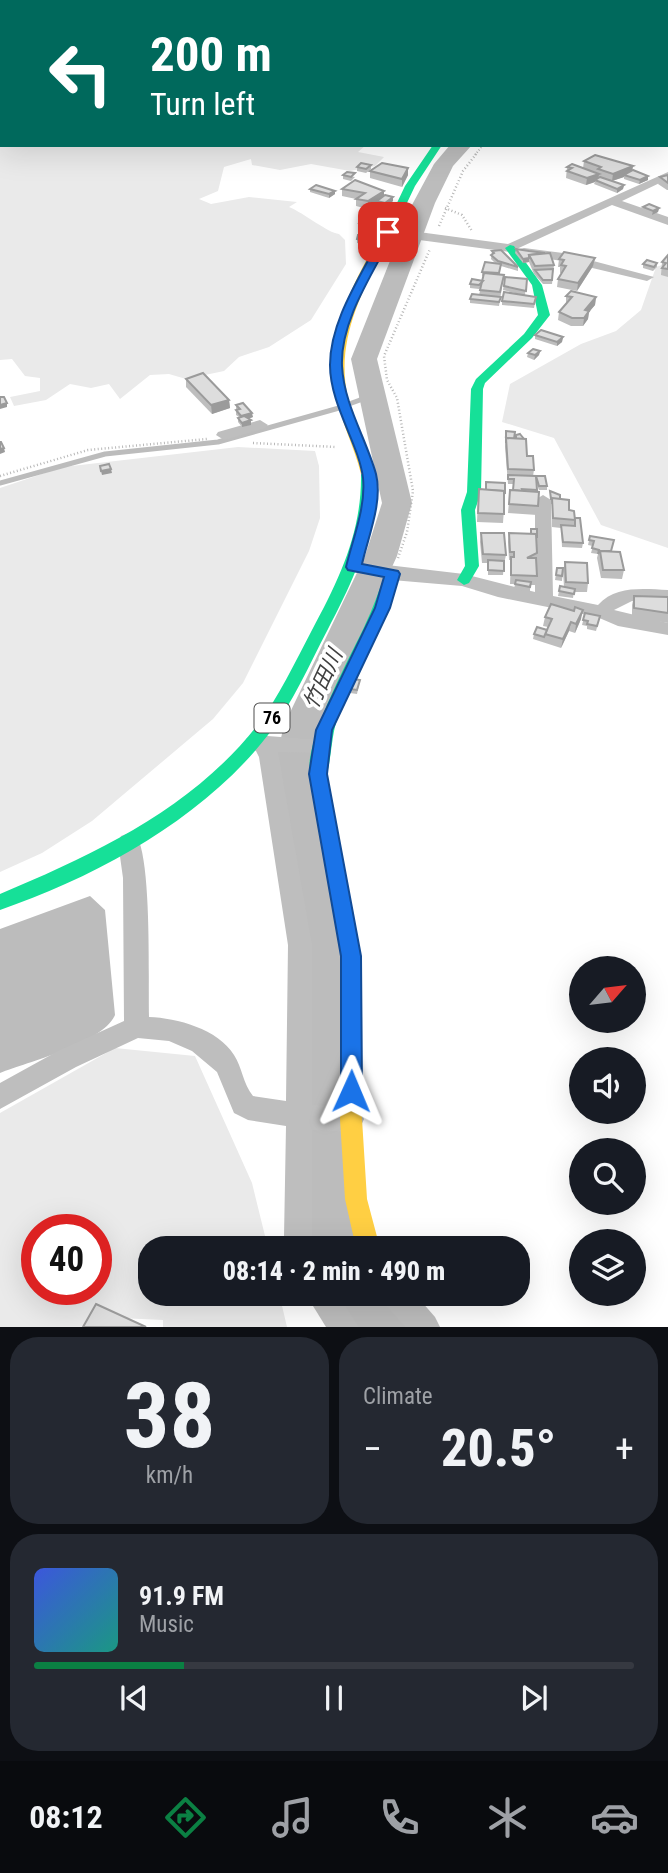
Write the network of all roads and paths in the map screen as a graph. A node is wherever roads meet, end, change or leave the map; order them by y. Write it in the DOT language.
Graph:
graph roads {
  1 [pos="18,0"];
  2 [pos="42,0"];
  3 [pos="436,147"];
  4 [pos="481,147"];
  5 [pos="668,175"];
  6 [pos="612,201"];
  7 [pos="445,208"];
  8 [pos="668,221"];
  9 [pos="393,233"];
  10 [pos="433,237"];
  11 [pos="480,243"];
  12 [pos="510,248"];
  13 [pos="647,276"];
  14 [pos="260,425"];
  15 [pos="225,435"];
  16 [pos="244,443"];
  17 [pos="360,449"];
  18 [pos="0,475"];
  19 [pos="543,500"];
  20 [pos="359,568"];
  21 [pos="390,574"];
  22 [pos="464,580"];
  23 [pos="668,596"];
  24 [pos="544,601"];
  25 [pos="602,612"];
  26 [pos="668,629"];
  27 [pos="265,744"];
  28 [pos="318,748"];
  29 [pos="129,842"];
  30 [pos="0,902"];
  31 [pos="137,1027"];
  32 [pos="0,1097"];
  33 [pos="302,1116"];
  34 [pos="348,1118"];
  35 [pos="298,1236"];
  36 [pos="365,1236"];
  37 [pos="329,1306"];
  38 [pos="406,1306"];
  39 [pos="344,1327"];
  40 [pos="425,1327"];
  1 -- 2 [label="path"];
  3 -- 9 [label="main road, 76"];
  4 -- 7 [label="path"];
  5 -- 6 [label="street"];
  6 -- 8 [label="street"];
  6 -- 12 [label="street"];
  7 -- 10 [label="path"];
  7 -- 11 [label="path"];
  9 -- 10 [label="street"];
  9 -- 17 [label="main road, 76"];
  10 -- 11 [label="street"];
  10 -- 21 [label="path"];
  11 -- 12 [label="street"];
  12 -- 13 [label="street"];
  12 -- 22 [label="main road"];
  14 -- 15 [label="street"];
  15 -- 18 [label="path"];
  16 -- 17 [label="path"];
  17 -- 20 [label="main road, 76"];
  19 -- 24 [label="street"];
  20 -- 21 [label="street"];
  20 -- 27 [label="main road, 76"];
  21 -- 22 [label="street"];
  21 -- 28 [label="main road"];
  22 -- 24 [label="street"];
  23 -- 25 [label="street"];
  24 -- 25 [label="street"];
  25 -- 26 [label="street"];
  27 -- 28 [label="street"];
  27 -- 29 [label="main road, 76"];
  27 -- 33 [label="street"];
  28 -- 34 [label="main road"];
  29 -- 30 [label="main road, 76"];
  29 -- 31 [label="street"];
  31 -- 32 [label="street"];
  31 -- 33 [label="street"];
  33 -- 34 [label="street"];
  33 -- 35 [label="street"];
  34 -- 36 [label="main road"];
  37 -- 39 [label="street"];
  38 -- 40 [label="street"];
}
